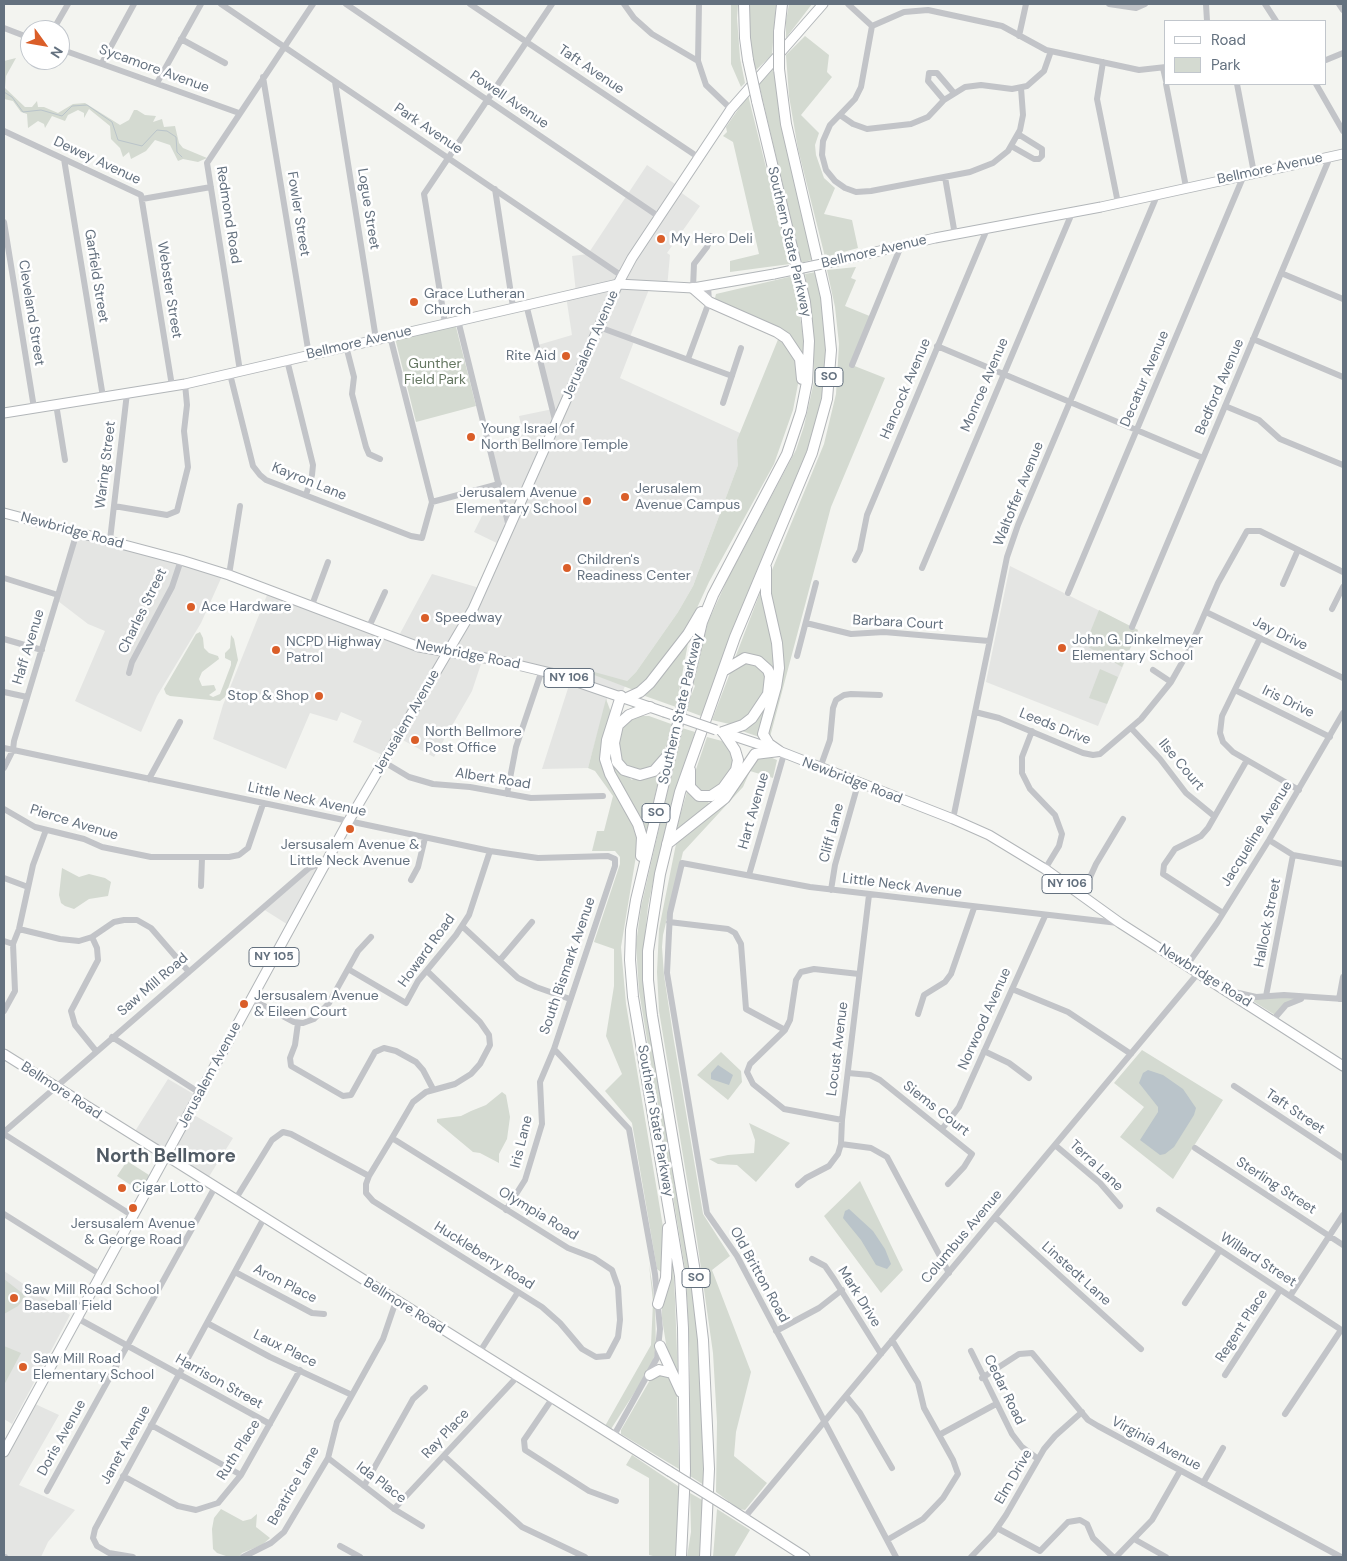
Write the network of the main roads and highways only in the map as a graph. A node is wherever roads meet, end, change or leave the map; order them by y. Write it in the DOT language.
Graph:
graph roads {
  1 [pos="744,4"];
  2 [pos="782,4"];
  3 [pos="823,4"];
  4 [pos="1343,154"];
  5 [pos="620,280"];
  6 [pos="693,288"];
  7 [pos="801,412"];
  8 [pos="4,413"];
  9 [pos="4,513"];
  10 [pos="766,566"];
  11 [pos="727,568"];
  12 [pos="448,652"];
  13 [pos="723,671"];
  14 [pos="624,697"];
  15 [pos="650,707"];
  16 [pos="720,731"];
  17 [pos="671,750"];
  18 [pos="781,753"];
  19 [pos="690,764"];
  20 [pos="667,844"];
  21 [pos="641,877"];
  22 [pos="4,1054"];
  23 [pos="1343,1066"];
  24 [pos="166,1158"];
  25 [pos="668,1197"];
  26 [pos="667,1272"];
  27 [pos="655,1274"];
  28 [pos="658,1304"];
  29 [pos="660,1346"];
  30 [pos="672,1373"];
  31 [pos="650,1375"];
  32 [pos="684,1411"];
  33 [pos="4,1452"];
  34 [pos="681,1557"];
  35 [pos="705,1557"];
  36 [pos="805,1557"];
  1 -- 7 [label="highway, Southern State Parkway / SO, bridge"];
  2 -- 10 [label="highway, Southern State Parkway / SO, bridge"];
  3 -- 5 [label="main road, Jerusalem Avenue"];
  4 -- 6 [label="main road, Bellmore Avenue, bridge"];
  5 -- 6 [label="main road, Bellmore Avenue"];
  5 -- 8 [label="main road, Bellmore Avenue"];
  5 -- 12 [label="main road, Jerusalem Avenue"];
  6 -- 7 [label="highway"];
  7 -- 11 [label="highway, Southern State Parkway / SO"];
  9 -- 12 [label="main road, Newbridge Road"];
  10 -- 13 [label="highway, Southern State Parkway / SO"];
  10 -- 18 [label="highway"];
  11 -- 14 [label="highway"];
  11 -- 17 [label="highway, Southern State Parkway / SO"];
  12 -- 14 [label="main road, Newbridge Road / NY 106"];
  12 -- 24 [label="main road, Jerusalem Avenue / NY 105"];
  13 -- 16 [label="highway"];
  13 -- 19 [label="highway, Southern State Parkway / SO"];
  14 -- 15 [label="main road, Newbridge Road / NY 106"];
  14 -- 21 [label="highway"];
  15 -- 16 [label="main road, Newbridge Road / NY 106, bridge"];
  15 -- 17 [label="highway"];
  16 -- 18 [label="main road, Newbridge Road / NY 106"];
  16 -- 19 [label="highway"];
  17 -- 21 [label="highway, Southern State Parkway / SO"];
  18 -- 20 [label="highway"];
  18 -- 23 [label="main road, Newbridge Road / NY 106"];
  19 -- 20 [label="highway, Southern State Parkway / SO"];
  20 -- 35 [label="highway, Southern State Parkway / SO"];
  21 -- 25 [label="highway, Southern State Parkway / SO"];
  22 -- 24 [label="main road, Bellmore Road"];
  24 -- 33 [label="main road, Jerusalem Avenue / NY 105"];
  24 -- 36 [label="main road, Bellmore Road, bridge"];
  25 -- 26 [label="highway"];
  25 -- 32 [label="highway, Southern State Parkway / SO"];
  26 -- 27 [label="highway"];
  26 -- 28 [label="highway"];
  29 -- 30 [label="highway"];
  30 -- 31 [label="highway"];
  30 -- 32 [label="highway"];
  32 -- 34 [label="highway, Southern State Parkway / SO"];
}
